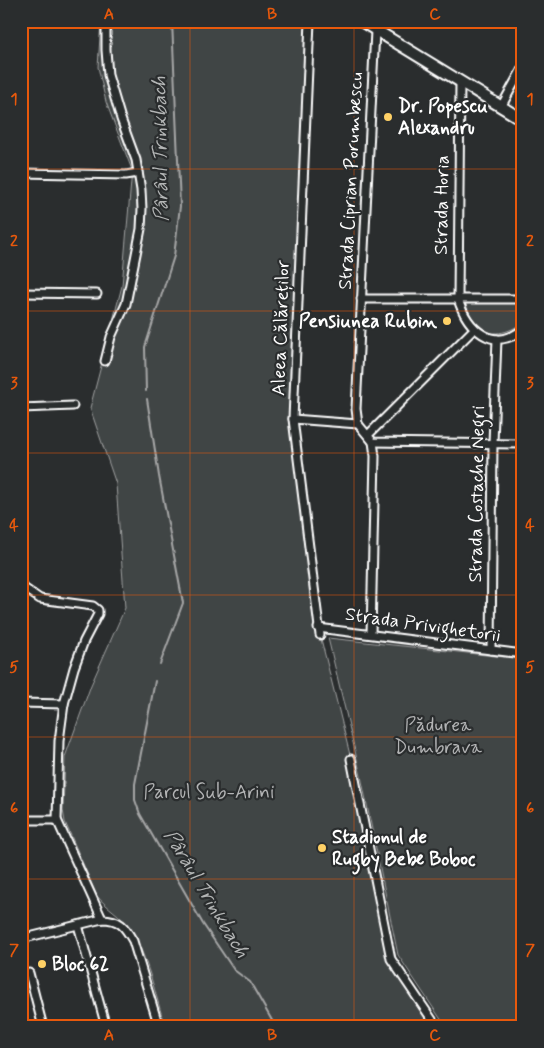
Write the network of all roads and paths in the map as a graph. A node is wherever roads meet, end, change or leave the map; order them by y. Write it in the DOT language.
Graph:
graph roads {
  1 [pos="106,21"];
  2 [pos="310,21"];
  3 [pos="361,21"];
  4 [pos="365,21"];
  5 [pos="375,31"];
  6 [pos="523,67"];
  7 [pos="460,82"];
  8 [pos="501,106"];
  9 [pos="523,120"];
  10 [pos="138,173"];
  11 [pos="21,174"];
  12 [pos="21,293"];
  13 [pos="96,294"];
  14 [pos="361,299"];
  15 [pos="458,299"];
  16 [pos="523,299"];
  17 [pos="474,329"];
  18 [pos="522,331"];
  19 [pos="497,339"];
  20 [pos="105,361"];
  21 [pos="73,406"];
  22 [pos="21,408"];
  23 [pos="293,419"];
  24 [pos="358,424"];
  25 [pos="368,435"];
  26 [pos="374,442"];
  27 [pos="493,443"];
  28 [pos="523,444"];
  29 [pos="21,586"];
  30 [pos="319,631"];
  31 [pos="371,634"];
  32 [pos="491,650"];
  33 [pos="523,654"];
  34 [pos="21,703"];
  35 [pos="64,704"];
  36 [pos="351,759"];
  37 [pos="21,820"];
  38 [pos="57,820"];
  39 [pos="102,919"];
  40 [pos="78,925"];
  41 [pos="21,939"];
  42 [pos="29,973"];
  43 [pos="43,1027"];
  44 [pos="106,1027"];
  45 [pos="159,1027"];
  46 [pos="436,1027"];
  1 -- 10 [label="street"];
  2 -- 23 [label="street, Aleea Călăreților"];
  3 -- 5 [label="main road"];
  4 -- 5 [label="street"];
  5 -- 7 [label="main road"];
  5 -- 14 [label="street, Strada Ciprian Porumbescu"];
  6 -- 8 [label="street"];
  7 -- 8 [label="main road"];
  7 -- 15 [label="street, Strada Horia"];
  8 -- 9 [label="main road"];
  10 -- 11 [label="street"];
  10 -- 20 [label="street"];
  12 -- 13 [label="street"];
  14 -- 15 [label="street"];
  14 -- 24 [label="street, Strada Ciprian Porumbescu"];
  15 -- 16 [label="street"];
  15 -- 17 [label="street"];
  17 -- 19 [label="street"];
  17 -- 25 [label="street"];
  18 -- 19 [label="street"];
  19 -- 27 [label="street, Strada Costache Negri"];
  21 -- 22 [label="street"];
  23 -- 24 [label="street"];
  23 -- 30 [label="street, Aleea Călăreților"];
  24 -- 25 [label="street"];
  25 -- 26 [label="street"];
  26 -- 27 [label="street"];
  26 -- 31 [label="street"];
  27 -- 28 [label="street"];
  27 -- 32 [label="street, Strada Costache Negri"];
  29 -- 35 [label="street"];
  30 -- 31 [label="street, Strada Privighetorii"];
  31 -- 32 [label="street, Strada Privighetorii"];
  32 -- 33 [label="street, Strada Privighetorii"];
  34 -- 35 [label="street"];
  35 -- 38 [label="street"];
  36 -- 46 [label="street"];
  37 -- 38 [label="street"];
  38 -- 39 [label="street"];
  39 -- 40 [label="street"];
  39 -- 45 [label="street"];
  40 -- 41 [label="street"];
  40 -- 44 [label="street"];
  42 -- 43 [label="street"];
}
